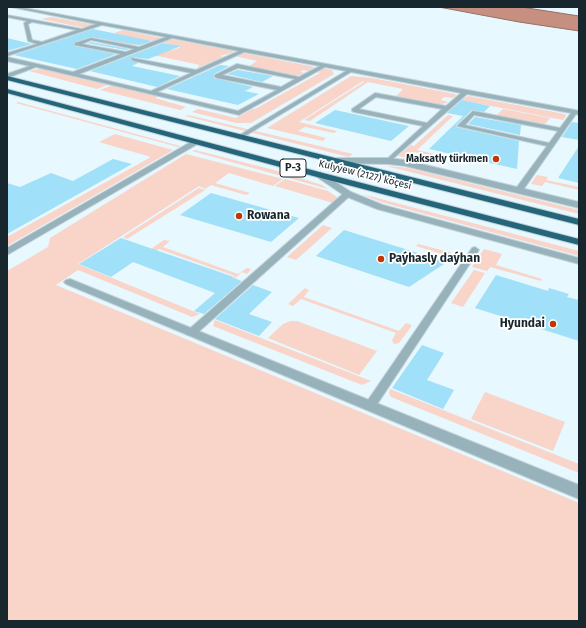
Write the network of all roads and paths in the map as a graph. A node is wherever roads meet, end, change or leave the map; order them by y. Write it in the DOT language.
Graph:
graph roads {
  1 [pos="13,7"];
  2 [pos="53,14"];
  3 [pos="7,16"];
  4 [pos="32,21"];
  5 [pos="102,24"];
  6 [pos="83,30"];
  7 [pos="171,37"];
  8 [pos="42,43"];
  9 [pos="140,48"];
  10 [pos="244,50"];
  11 [pos="126,54"];
  12 [pos="7,55"];
  13 [pos="7,59"];
  14 [pos="134,59"];
  15 [pos="325,65"];
  16 [pos="35,66"];
  17 [pos="351,70"];
  18 [pos="196,72"];
  19 [pos="73,74"];
  20 [pos="7,77"];
  21 [pos="301,79"];
  22 [pos="282,89"];
  23 [pos="7,91"];
  24 [pos="465,92"];
  25 [pos="151,93"];
  26 [pos="446,108"];
  27 [pos="577,112"];
  28 [pos="427,125"];
  29 [pos="562,130"];
  30 [pos="240,137"];
  31 [pos="197,142"];
  32 [pos="552,145"];
  33 [pos="335,161"];
  34 [pos="388,161"];
  35 [pos="320,175"];
  36 [pos="518,191"];
  37 [pos="348,194"];
  38 [pos="579,205"];
  39 [pos="579,222"];
  40 [pos="579,242"];
  41 [pos="475,250"];
  42 [pos="7,252"];
  43 [pos="579,261"];
  44 [pos="70,282"];
  45 [pos="191,333"];
  46 [pos="370,406"];
  47 [pos="579,492"];
  1 -- 2 [label="lane"];
  2 -- 4 [label="lane"];
  2 -- 5 [label="lane"];
  3 -- 4 [label="lane"];
  4 -- 6 [label="lane"];
  4 -- 8 [label="lane"];
  5 -- 6 [label="lane"];
  5 -- 7 [label="lane"];
  6 -- 8 [label="lane"];
  7 -- 9 [label="lane"];
  7 -- 10 [label="lane"];
  8 -- 12 [label="lane"];
  9 -- 11 [label="lane"];
  9 -- 11 [label="lane"];
  10 -- 15 [label="lane"];
  10 -- 18 [label="lane"];
  11 -- 19 [label="lane"];
  13 -- 16 [label="lane"];
  14 -- 18 [label="lane"];
  15 -- 17 [label="lane"];
  15 -- 21 [label="lane"];
  16 -- 19 [label="lane"];
  16 -- 20 [label="lane"];
  17 -- 24 [label="lane"];
  17 -- 30 [label="lane"];
  18 -- 25 [label="lane"];
  19 -- 25 [label="lane"];
  20 -- 30 [label="highway, Kulyýew (2127) köçesi / P-3"];
  21 -- 22 [label="lane"];
  21 -- 22 [label="lane"];
  22 -- 25 [label="lane"];
  23 -- 31 [label="highway, Kulyýew (2127) köçesi / P-3"];
  24 -- 26 [label="lane"];
  24 -- 27 [label="lane"];
  26 -- 28 [label="lane"];
  26 -- 28 [label="lane"];
  27 -- 29 [label="lane"];
  28 -- 34 [label="lane"];
  29 -- 32 [label="lane"];
  29 -- 32 [label="lane"];
  30 -- 33 [label="highway, Kulyýew (2127) köçesi / P-3"];
  31 -- 35 [label="highway, Kulyýew (2127) köçesi / P-3"];
  31 -- 42 [label="street"];
  32 -- 36 [label="lane"];
  33 -- 34 [label="street"];
  33 -- 39 [label="highway, Kulyýew (2127) köçesi / P-3"];
  34 -- 36 [label="street"];
  35 -- 37 [label="street"];
  35 -- 40 [label="highway, Kulyýew (2127) köçesi / P-3"];
  36 -- 38 [label="street"];
  37 -- 43 [label="street"];
  37 -- 45 [label="lane"];
  41 -- 46 [label="lane"];
  44 -- 45 [label="street"];
  45 -- 46 [label="street"];
  46 -- 47 [label="street"];
}
